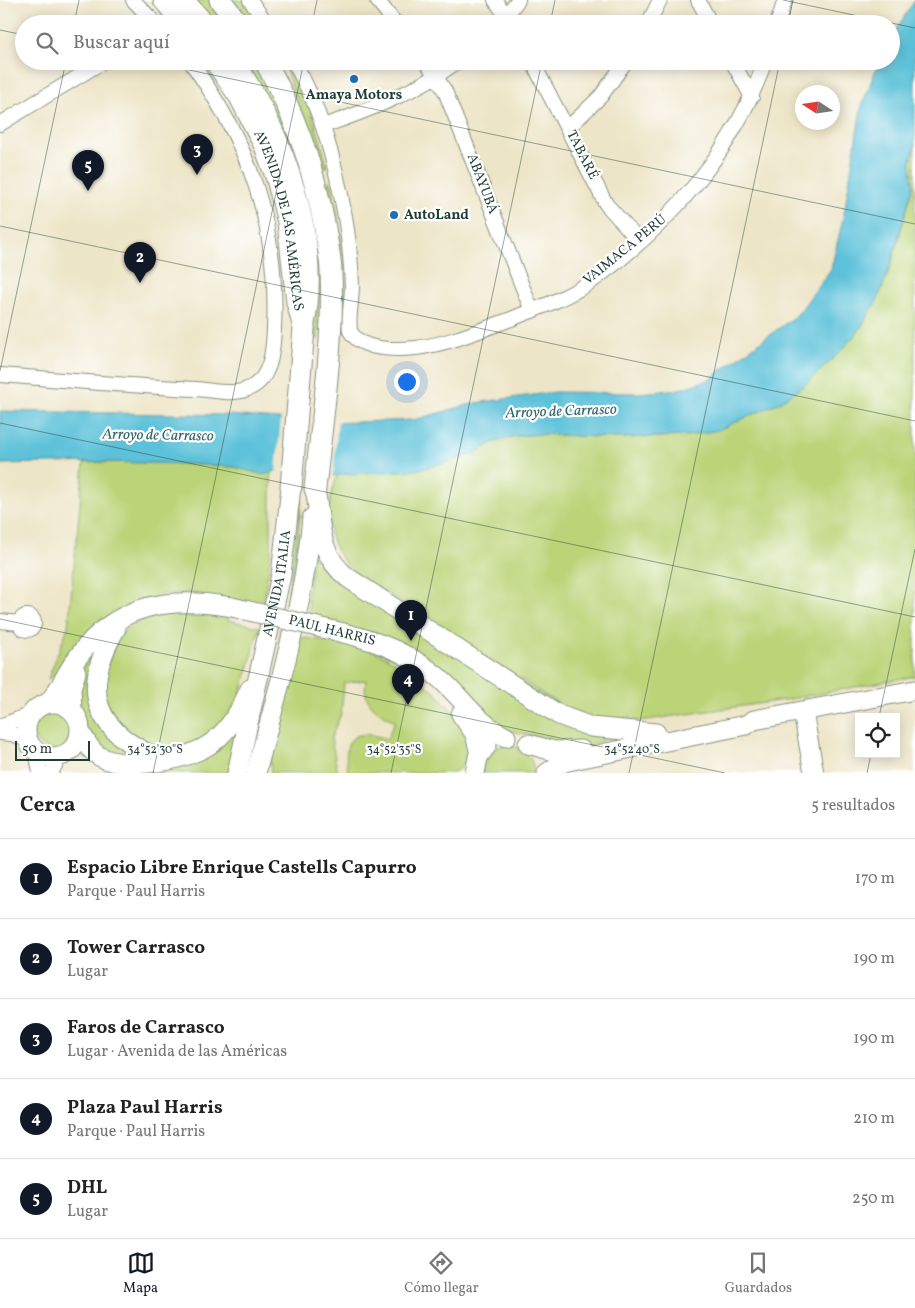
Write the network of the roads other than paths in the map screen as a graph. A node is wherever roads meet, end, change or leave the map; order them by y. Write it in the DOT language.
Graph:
graph roads {
  1 [pos="133,0"];
  2 [pos="164,0"];
  3 [pos="184,0"];
  4 [pos="220,0"];
  5 [pos="250,0"];
  6 [pos="377,0"];
  7 [pos="495,0"];
  8 [pos="518,0"];
  9 [pos="660,0"];
  10 [pos="698,0"];
  11 [pos="785,0"];
  12 [pos="147,15"];
  13 [pos="177,15"];
  14 [pos="198,15"];
  15 [pos="232,15"];
  16 [pos="261,15"];
  17 [pos="389,15"];
  18 [pos="503,15"];
  19 [pos="509,15"];
  20 [pos="652,15"];
  21 [pos="707,15"];
  22 [pos="780,15"];
  23 [pos="89,70"];
  24 [pos="196,70"];
  25 [pos="221,70"];
  26 [pos="239,70"];
  27 [pos="270,70"];
  28 [pos="277,70"];
  29 [pos="297,70"];
  30 [pos="433,70"];
  31 [pos="446,70"];
  32 [pos="537,70"];
  33 [pos="620,70"];
  34 [pos="737,70"];
  35 [pos="762,70"];
  36 [pos="438,76"];
  37 [pos="278,84"];
  38 [pos="752,97"];
  39 [pos="0,124"];
  40 [pos="323,126"];
  41 [pos="568,128"];
  42 [pos="313,173"];
  43 [pos="336,178"];
  44 [pos="640,242"];
  45 [pos="532,311"];
  46 [pos="304,328"];
  47 [pos="0,375"];
  48 [pos="299,392"];
  49 [pos="291,487"];
  50 [pos="315,489"];
  51 [pos="233,611"];
  52 [pos="0,621"];
  53 [pos="20,623"];
  54 [pos="116,628"];
  55 [pos="322,630"];
  56 [pos="260,677"];
  57 [pos="915,690"];
  58 [pos="49,702"];
  59 [pos="72,710"];
  60 [pos="803,712"];
  61 [pos="31,714"];
  62 [pos="754,720"];
  63 [pos="0,726"];
  64 [pos="80,732"];
  65 [pos="656,733"];
  66 [pos="0,734"];
  67 [pos="506,738"];
  68 [pos="528,744"];
  69 [pos="32,745"];
  70 [pos="61,756"];
  71 [pos="164,760"];
  72 [pos="474,765"];
  73 [pos="261,768"];
  74 [pos="40,773"];
  75 [pos="51,773"];
  76 [pos="106,773"];
  77 [pos="237,773"];
  78 [pos="541,773"];
  79 [pos="548,773"];
  80 [pos="814,773"];
  1 -- 12 [label="street"];
  2 -- 13 [label="highway"];
  3 -- 14 [label="main road"];
  4 -- 15 [label="highway"];
  5 -- 16 [label="street"];
  6 -- 17 [label="street"];
  7 -- 18 [label="street"];
  8 -- 19 [label="street"];
  9 -- 20 [label="street"];
  10 -- 21 [label="street"];
  11 -- 22 [label="street"];
  23 -- 39 [label="street"];
  24 -- 47 [label="street, AVENIDA DE LAS AMÉRICAS"];
  25 -- 46 [label="highway, AVENIDA DE LAS AMÉRICAS"];
  26 -- 46 [label="main road"];
  27 -- 37 [label="highway"];
  28 -- 37 [label="street"];
  29 -- 40 [label="street"];
  30 -- 36 [label="street, ABAYUBÁ"];
  31 -- 36 [label="street"];
  32 -- 41 [label="street, TABARÉ"];
  33 -- 41 [label="street"];
  34 -- 38 [label="street"];
  35 -- 38 [label="street, VAIMACA PERÚ"];
  36 -- 40 [label="street"];
  36 -- 45 [label="street, ABAYUBÁ"];
  37 -- 42 [label="highway"];
  38 -- 44 [label="street, VAIMACA PERÚ"];
  40 -- 43 [label="street"];
  41 -- 44 [label="street, TABARÉ"];
  42 -- 43 [label="street"];
  42 -- 50 [label="highway, AVENIDA ITALIA"];
  43 -- 45 [label="street, VAIMACA PERÚ"];
  44 -- 45 [label="street, VAIMACA PERÚ"];
  46 -- 48 [label="highway, AVENIDA DE LAS AMÉRICAS"];
  48 -- 49 [label="highway, AVENIDA ITALIA"];
  49 -- 56 [label="main road, AVENIDA ITALIA"];
  50 -- 65 [label="main road"];
  50 -- 73 [label="main road, AVENIDA ITALIA"];
  51 -- 54 [label="main road, PAUL HARRIS"];
  51 -- 55 [label="main road, PAUL HARRIS"];
  51 -- 58 [label="main road, PAUL HARRIS"];
  52 -- 53 [label="street"];
  54 -- 59 [label="main road, PAUL HARRIS"];
  54 -- 71 [label="main road"];
  55 -- 67 [label="main road, PAUL HARRIS"];
  55 -- 72 [label="main road, PAUL HARRIS"];
  56 -- 71 [label="main road"];
  56 -- 77 [label="main road, AVENIDA ITALIA"];
  57 -- 60 [label="main road"];
  58 -- 59 [label="main road"];
  58 -- 61 [label="main road"];
  59 -- 64 [label="main road"];
  60 -- 62 [label="main road"];
  60 -- 80 [label="main road"];
  61 -- 63 [label="street"];
  61 -- 69 [label="main road"];
  62 -- 65 [label="main road"];
  62 -- 79 [label="main road"];
  64 -- 70 [label="main road"];
  64 -- 71 [label="main road"];
  65 -- 68 [label="main road, PAUL HARRIS"];
  66 -- 69 [label="street"];
  67 -- 68 [label="main road, PAUL HARRIS"];
  67 -- 72 [label="main road"];
  68 -- 78 [label="main road"];
  69 -- 70 [label="main road"];
  69 -- 74 [label="street"];
  70 -- 75 [label="street"];
  70 -- 76 [label="main road"];
}
